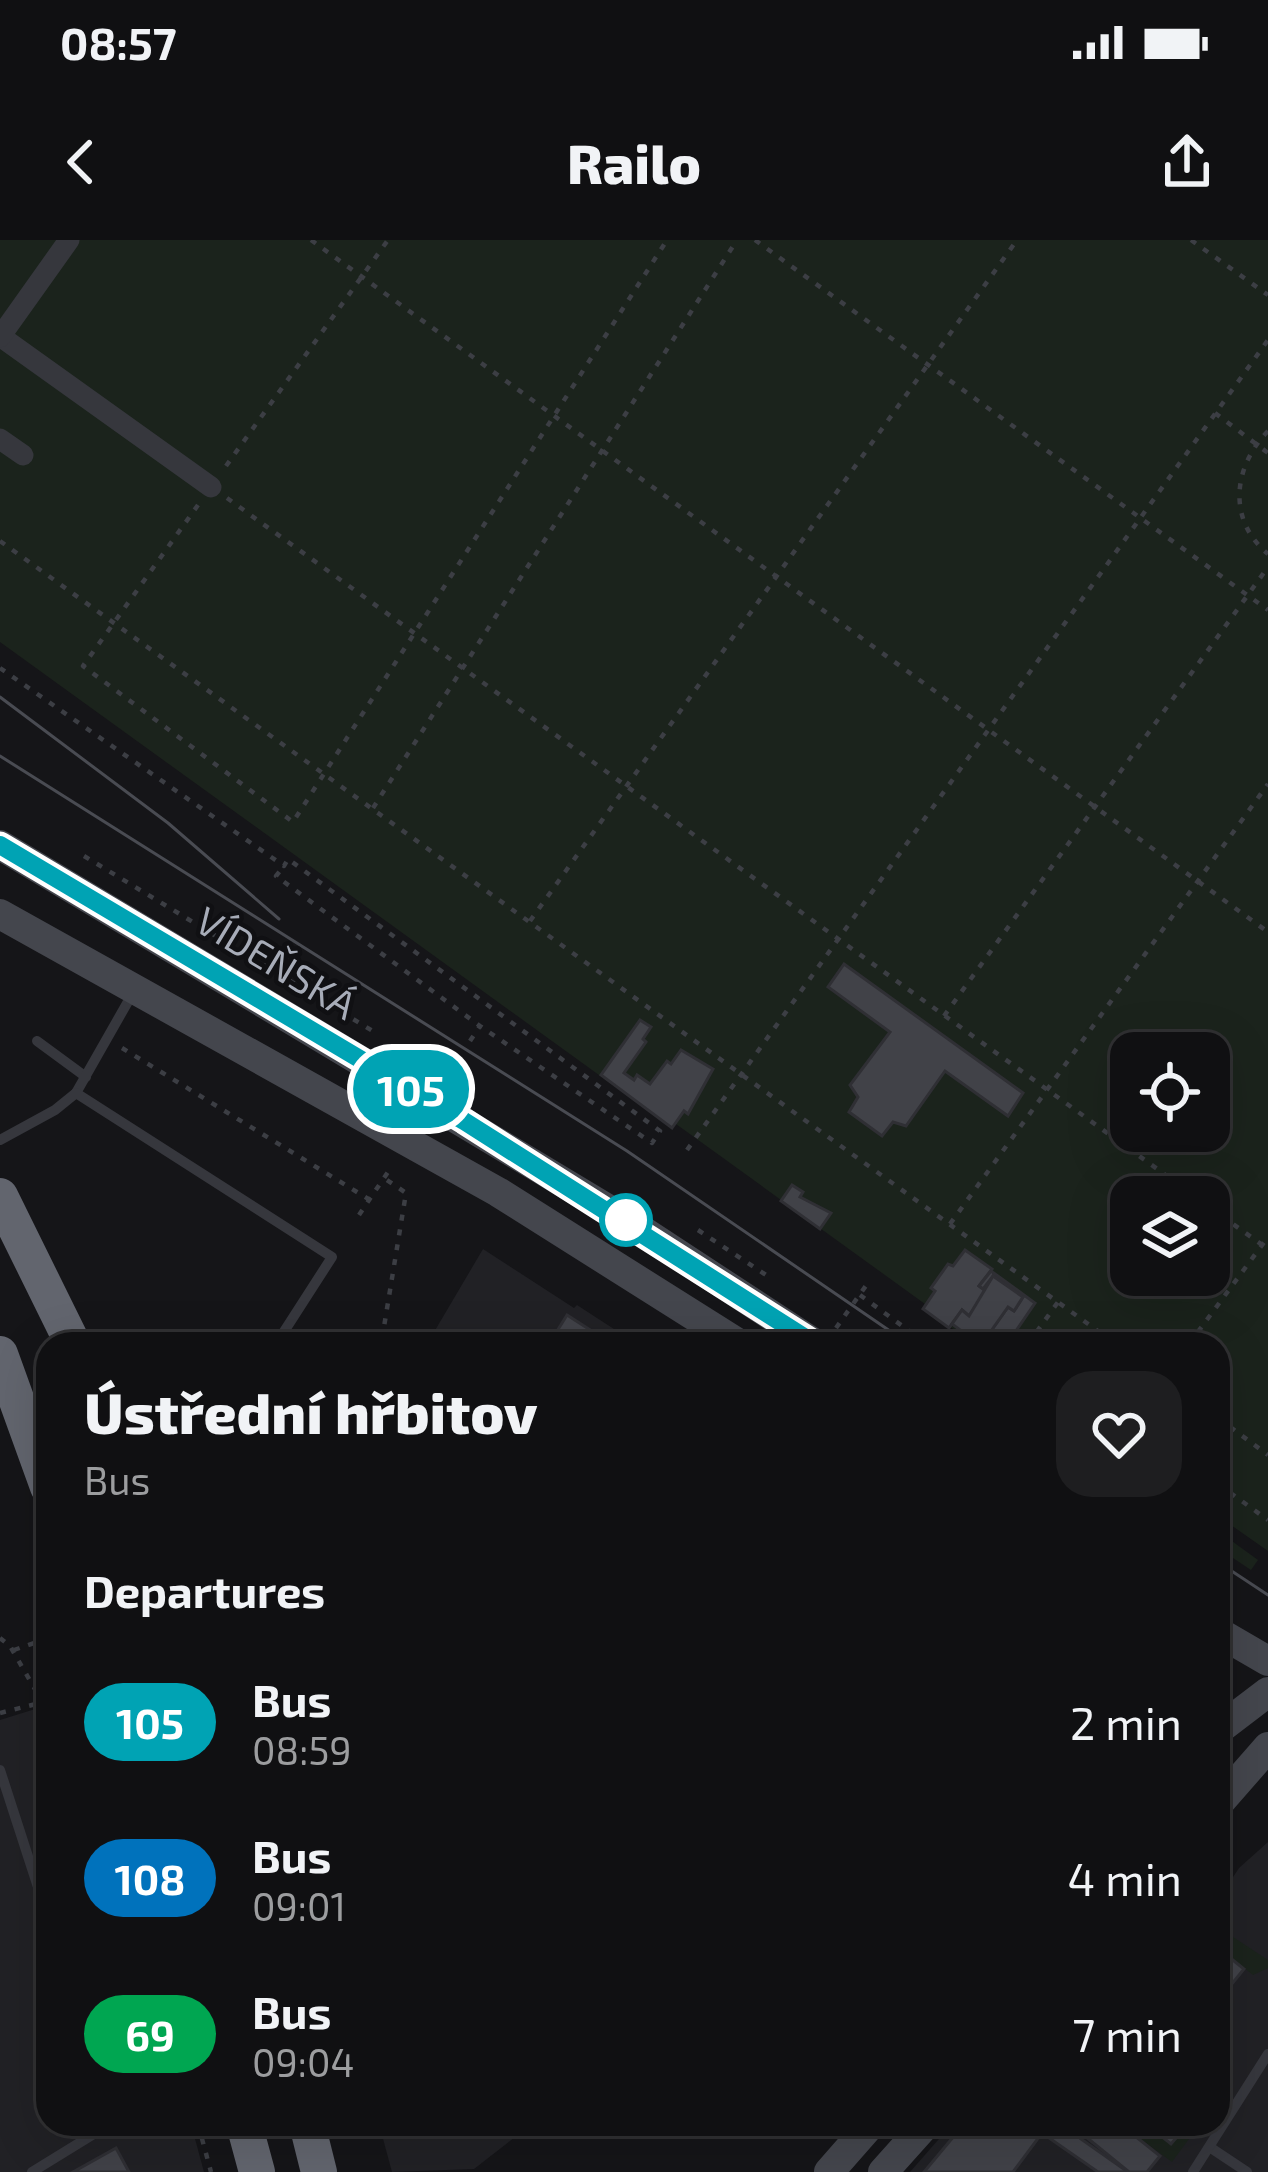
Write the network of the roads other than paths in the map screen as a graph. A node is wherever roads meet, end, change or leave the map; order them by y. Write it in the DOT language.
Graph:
graph roads {
  1 [pos="69,240"];
  2 [pos="0,336"];
  3 [pos="0,439"];
  4 [pos="23,455"];
  5 [pos="211,487"];
  6 [pos="0,845"];
  7 [pos="0,914"];
  8 [pos="136,988"];
  9 [pos="37,1041"];
  10 [pos="86,1077"];
  11 [pos="76,1093"];
  12 [pos="0,1140"];
  13 [pos="0,1196"];
  14 [pos="67,1332"];
  15 [pos="284,1332"];
  16 [pos="720,1332"];
  17 [pos="818,1332"];
  18 [pos="0,1354"];
  19 [pos="36,1454"];
  20 [pos="1230,1639"];
  21 [pos="1268,1661"];
  22 [pos="1268,1692"];
  23 [pos="1230,1721"];
  24 [pos="1268,1747"];
  25 [pos="0,1770"];
  26 [pos="1230,1790"];
  27 [pos="36,1881"];
  28 [pos="1268,2054"];
  29 [pos="1230,2117"];
  30 [pos="90,2136"];
  31 [pos="247,2136"];
  32 [pos="310,2136"];
  33 [pos="860,2136"];
  34 [pos="915,2136"];
  35 [pos="1218,2136"];
  36 [pos="1211,2148"];
  37 [pos="32,2172"];
  38 [pos="257,2172"];
  39 [pos="319,2172"];
  40 [pos="829,2172"];
  41 [pos="883,2172"];
  42 [pos="1193,2172"];
  43 [pos="1246,2172"];
  1 -- 2 [label="street"];
  2 -- 5 [label="street"];
  3 -- 4 [label="street"];
  6 -- 17 [label="main road, VÍDEŇSKÁ"];
  7 -- 8 [label="main road"];
  8 -- 10 [label="lane"];
  8 -- 16 [label="main road"];
  9 -- 10 [label="lane"];
  10 -- 11 [label="lane"];
  11 -- 12 [label="lane"];
  11 -- 15 [label="lane"];
  13 -- 14 [label="highway"];
  18 -- 19 [label="highway"];
  20 -- 21 [label="main road"];
  22 -- 23 [label="main road"];
  24 -- 26 [label="main road"];
  25 -- 27 [label="lane"];
  28 -- 29 [label="lane"];
  30 -- 37 [label="lane"];
  31 -- 38 [label="highway"];
  32 -- 39 [label="highway"];
  33 -- 40 [label="main road"];
  34 -- 41 [label="main road"];
  35 -- 36 [label="lane"];
  36 -- 42 [label="lane"];
  36 -- 43 [label="lane"];
}
